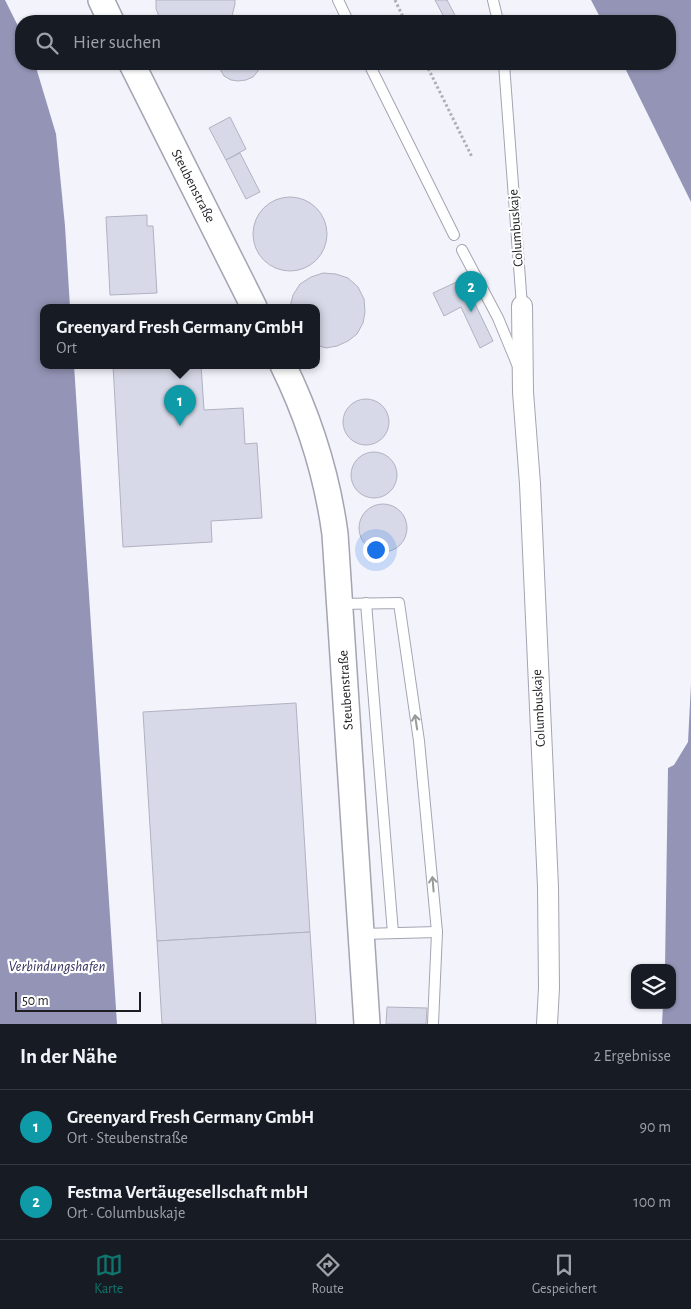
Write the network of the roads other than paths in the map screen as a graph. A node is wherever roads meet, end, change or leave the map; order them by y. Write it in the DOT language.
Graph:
graph roads {
  1 [pos="101,0"];
  2 [pos="338,0"];
  3 [pos="493,0"];
  4 [pos="108,15"];
  5 [pos="345,15"];
  6 [pos="497,15"];
  7 [pos="135,70"];
  8 [pos="372,70"];
  9 [pos="504,70"];
  10 [pos="454,235"];
  11 [pos="462,250"];
  12 [pos="252,304"];
  13 [pos="522,306"];
  14 [pos="285,369"];
  15 [pos="524,392"];
  16 [pos="366,603"];
  17 [pos="340,604"];
  18 [pos="437,932"];
  19 [pos="393,933"];
  20 [pos="362,934"];
  21 [pos="367,1024"];
  22 [pos="433,1024"];
  23 [pos="547,1024"];
  1 -- 4 [label="street"];
  2 -- 5 [label="lane"];
  3 -- 6 [label="lane"];
  7 -- 12 [label="street, Steubenstraße"];
  8 -- 10 [label="lane"];
  9 -- 13 [label="lane, Columbuskaje"];
  11 -- 15 [label="lane, Columbuskaje"];
  13 -- 15 [label="street, Columbuskaje"];
  14 -- 17 [label="street, Steubenstraße"];
  15 -- 23 [label="street, Columbuskaje"];
  16 -- 17 [label="lane"];
  18 -- 16 [label="lane, one-way"];
  16 -- 19 [label="lane"];
  17 -- 20 [label="street, Steubenstraße"];
  18 -- 19 [label="lane"];
  18 -- 22 [label="lane"];
  19 -- 20 [label="lane"];
  20 -- 21 [label="street, Steubenstraße"];
}
